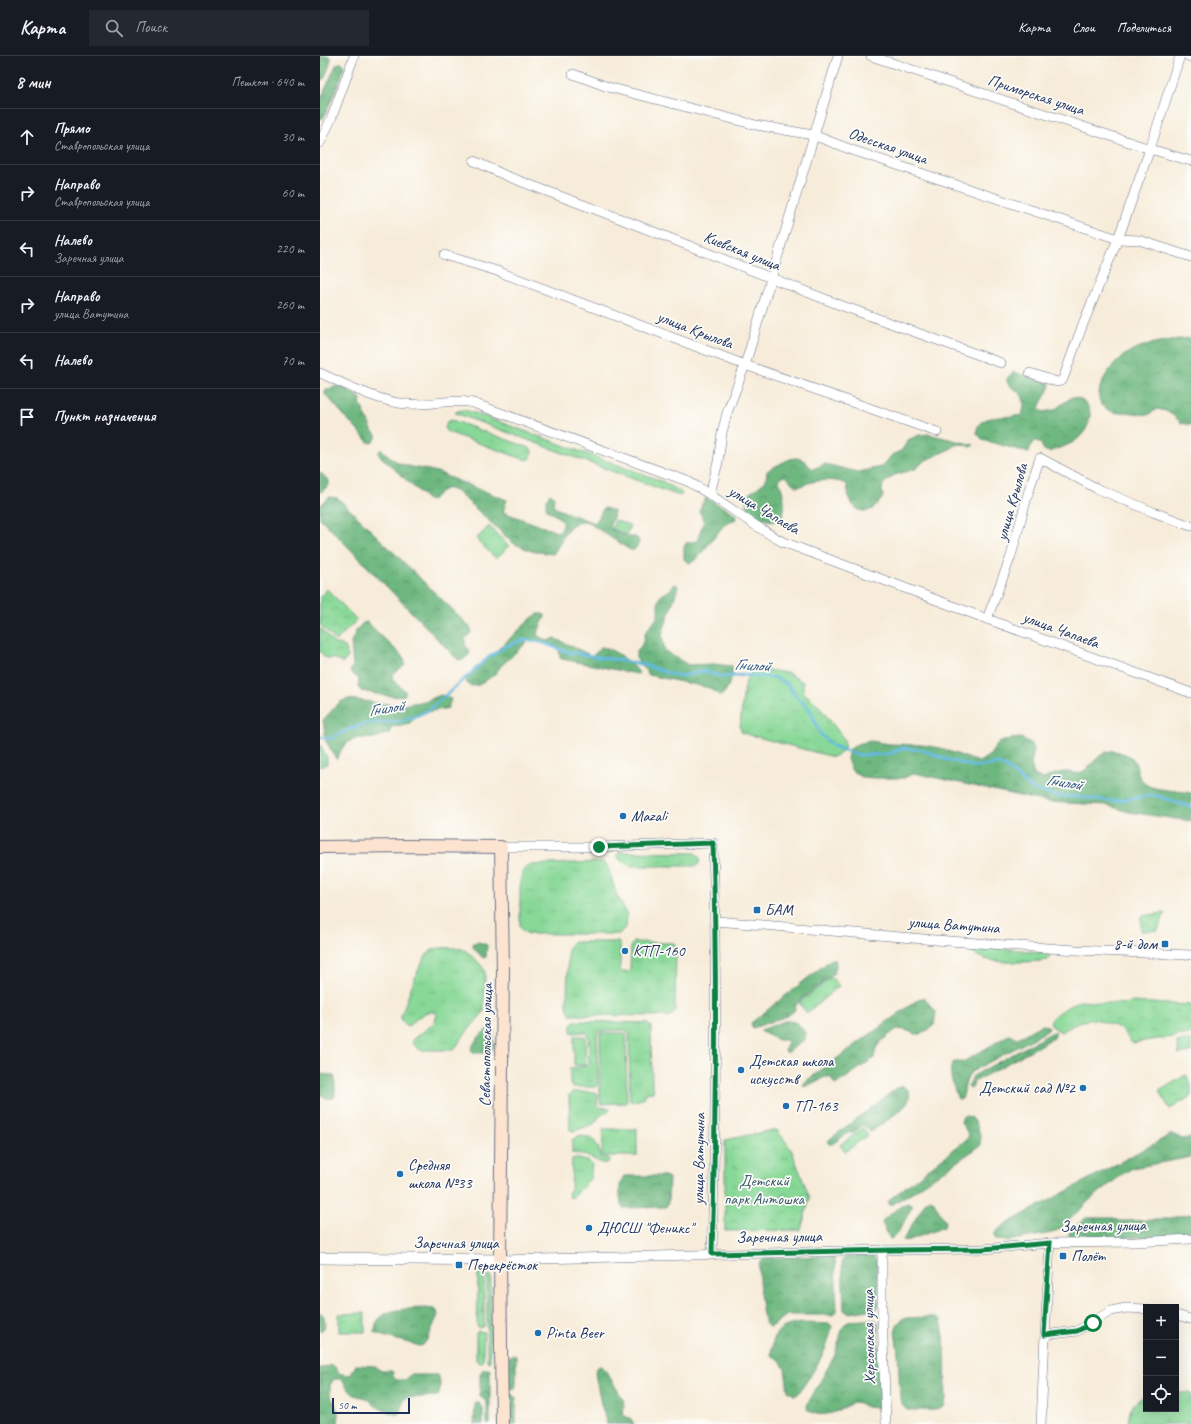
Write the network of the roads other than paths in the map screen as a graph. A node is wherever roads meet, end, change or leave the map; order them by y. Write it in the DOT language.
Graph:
graph roads {
  1 [pos="354,56"];
  2 [pos="838,56"];
  3 [pos="871,56"];
  4 [pos="1180,56"];
  5 [pos="1188,56"];
  6 [pos="1191,57"];
  7 [pos="573,74"];
  8 [pos="813,136"];
  9 [pos="320,143"];
  10 [pos="1150,149"];
  11 [pos="474,161"];
  12 [pos="1191,161"];
  13 [pos="1118,239"];
  14 [pos="444,255"];
  15 [pos="1191,257"];
  16 [pos="770,278"];
  17 [pos="1001,363"];
  18 [pos="745,366"];
  19 [pos="320,373"];
  20 [pos="1030,373"];
  21 [pos="937,432"];
  22 [pos="710,494"];
  23 [pos="1191,526"];
  24 [pos="987,619"];
  25 [pos="1191,693"];
  26 [pos="320,847"];
  27 [pos="501,847"];
  28 [pos="716,921"];
  29 [pos="1191,955"];
  30 [pos="1191,1239"];
  31 [pos="1050,1243"];
  32 [pos="882,1250"];
  33 [pos="712,1254"];
  34 [pos="320,1258"];
  35 [pos="500,1260"];
  36 [pos="1143,1309"];
  37 [pos="1179,1315"];
  38 [pos="1191,1319"];
  39 [pos="1044,1335"];
  40 [pos="502,1424"];
  41 [pos="886,1424"];
  42 [pos="1041,1424"];
  1 -- 9 [label="street"];
  2 -- 8 [label="street"];
  3 -- 10 [label="street, Приморская улица"];
  4 -- 10 [label="street"];
  5 -- 6 [label="street"];
  7 -- 8 [label="street, Одесская улица"];
  8 -- 13 [label="street, Одесская улица"];
  8 -- 16 [label="street"];
  10 -- 12 [label="street, Приморская улица"];
  10 -- 13 [label="street"];
  11 -- 16 [label="street, Киевская улица"];
  13 -- 15 [label="street, Одесская улица"];
  13 -- 20 [label="street"];
  14 -- 18 [label="street, улица Крылова"];
  16 -- 17 [label="street, Киевская улица"];
  16 -- 18 [label="street"];
  18 -- 21 [label="street, улица Крылова"];
  18 -- 22 [label="street"];
  19 -- 22 [label="street, улица Чапаева"];
  22 -- 24 [label="street, улица Чапаева"];
  23 -- 24 [label="street, улица Крылова"];
  24 -- 25 [label="street, улица Чапаева"];
  26 -- 27 [label="main road"];
  27 -- 28 [label="street, улица Ватутина"];
  27 -- 35 [label="main road, Севастопольская улица"];
  28 -- 29 [label="street, улица Ватутина"];
  28 -- 33 [label="street, улица Ватутина"];
  30 -- 31 [label="street, Заречная улица"];
  31 -- 32 [label="street, Заречная улица"];
  31 -- 39 [label="street"];
  32 -- 33 [label="street, Заречная улица"];
  32 -- 41 [label="street, Херсонская улица"];
  33 -- 35 [label="street, Заречная улица"];
  34 -- 35 [label="street, Заречная улица"];
  35 -- 40 [label="main road, Севастопольская улица"];
  36 -- 39 [label="street"];
  37 -- 38 [label="street"];
  39 -- 42 [label="street"];
}
